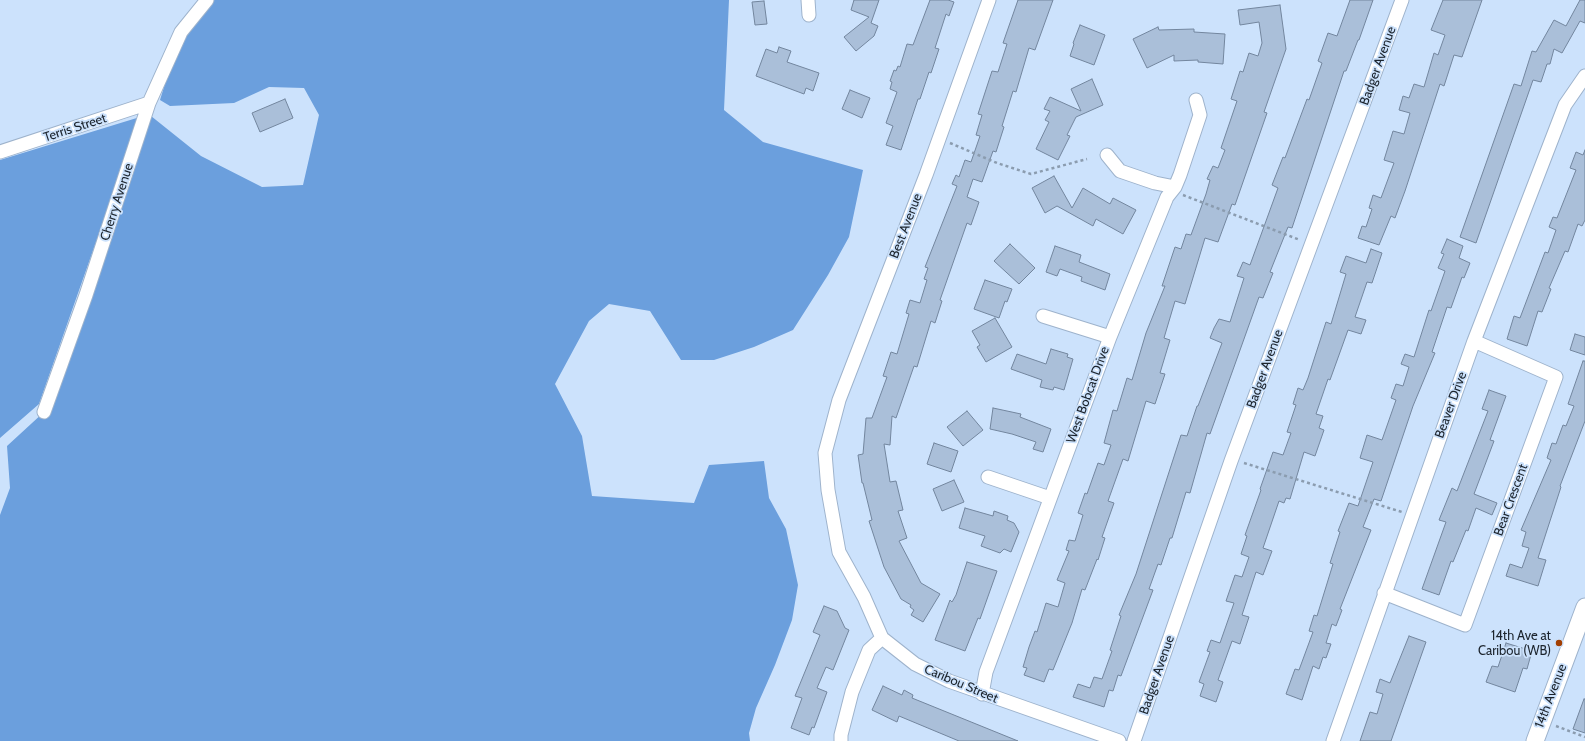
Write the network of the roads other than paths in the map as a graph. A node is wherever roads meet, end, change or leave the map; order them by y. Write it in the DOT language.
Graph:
graph roads {
  1 [pos="207,0"];
  2 [pos="808,0"];
  3 [pos="989,0"];
  4 [pos="1402,0"];
  5 [pos="809,15"];
  6 [pos="1585,76"];
  7 [pos="1196,100"];
  8 [pos="149,103"];
  9 [pos="0,152"];
  10 [pos="1107,155"];
  11 [pos="1178,191"];
  12 [pos="1043,316"];
  13 [pos="1110,337"];
  14 [pos="1474,341"];
  15 [pos="44,412"];
  16 [pos="825,453"];
  17 [pos="988,477"];
  18 [pos="1050,498"];
  19 [pos="1384,593"];
  20 [pos="1585,607"];
  21 [pos="882,638"];
  22 [pos="982,694"];
  23 [pos="841,741"];
  24 [pos="1119,741"];
  25 [pos="1134,741"];
  26 [pos="1333,741"];
  27 [pos="1535,741"];
  1 -- 8 [label="street, Cherry Avenue"];
  2 -- 5 [label="street"];
  3 -- 16 [label="street, Best Avenue"];
  4 -- 25 [label="street, Badger Avenue"];
  6 -- 14 [label="street, Beaver Drive"];
  7 -- 11 [label="street, West Bobcat Drive"];
  8 -- 9 [label="street, Terris Street"];
  8 -- 15 [label="street, Cherry Avenue"];
  10 -- 11 [label="street"];
  11 -- 13 [label="street, West Bobcat Drive"];
  12 -- 13 [label="street"];
  13 -- 18 [label="street, West Bobcat Drive"];
  14 -- 19 [label="street, Beaver Drive"];
  14 -- 19 [label="street, Bear Crescent"];
  16 -- 21 [label="street, Caribou Street"];
  17 -- 18 [label="street"];
  18 -- 22 [label="street, West Bobcat Drive"];
  19 -- 26 [label="street, Beaver Drive"];
  20 -- 27 [label="street, 14th Avenue"];
  21 -- 22 [label="street, Caribou Street"];
  21 -- 23 [label="street"];
  22 -- 24 [label="street, Caribou Street"];
}
